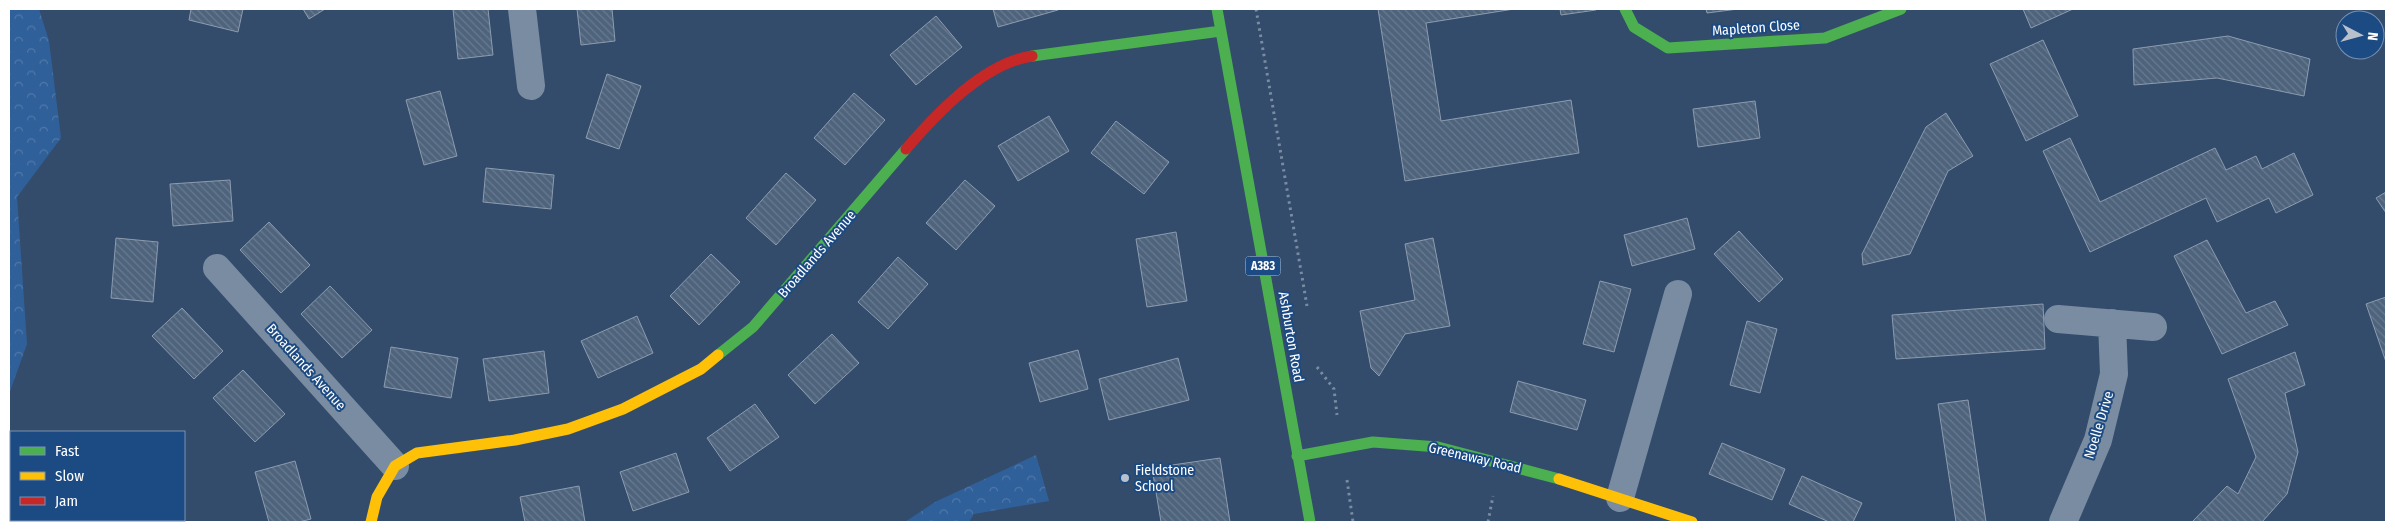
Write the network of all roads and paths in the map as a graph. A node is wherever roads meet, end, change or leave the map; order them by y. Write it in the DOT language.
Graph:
graph roads {
  1 [pos="522,9"];
  2 [pos="1217,9"];
  3 [pos="1256,9"];
  4 [pos="1625,9"];
  5 [pos="1901,9"];
  6 [pos="1221,31"];
  7 [pos="531,86"];
  8 [pos="217,268"];
  9 [pos="1678,294"];
  10 [pos="1307,309"];
  11 [pos="2058,319"];
  12 [pos="2112,323"];
  13 [pos="2153,326"];
  14 [pos="1316,361"];
  15 [pos="1341,446"];
  16 [pos="1297,456"];
  17 [pos="395,466"];
  18 [pos="1620,498"];
  19 [pos="371,522"];
  20 [pos="1310,522"];
  21 [pos="1353,522"];
  22 [pos="1692,522"];
  23 [pos="2063,522"];
  1 -- 7 [label="street"];
  2 -- 6 [label="street, Ashburton Road / A383"];
  3 -- 10 [label="path"];
  4 -- 5 [label="street, Mapleton Close"];
  6 -- 16 [label="street, Ashburton Road / A383"];
  6 -- 17 [label="street, Broadlands Avenue"];
  8 -- 17 [label="street, Broadlands Avenue"];
  9 -- 18 [label="street"];
  11 -- 12 [label="street"];
  12 -- 13 [label="street"];
  12 -- 23 [label="street, Noelle Drive"];
  14 -- 15 [label="path"];
  15 -- 16 [label="street, Greenaway Road"];
  15 -- 18 [label="street, Greenaway Road"];
  15 -- 21 [label="path"];
  16 -- 20 [label="street, Ashburton Road / A383"];
  17 -- 19 [label="street, Broadlands Avenue"];
  18 -- 22 [label="street, Greenaway Road"];
}
